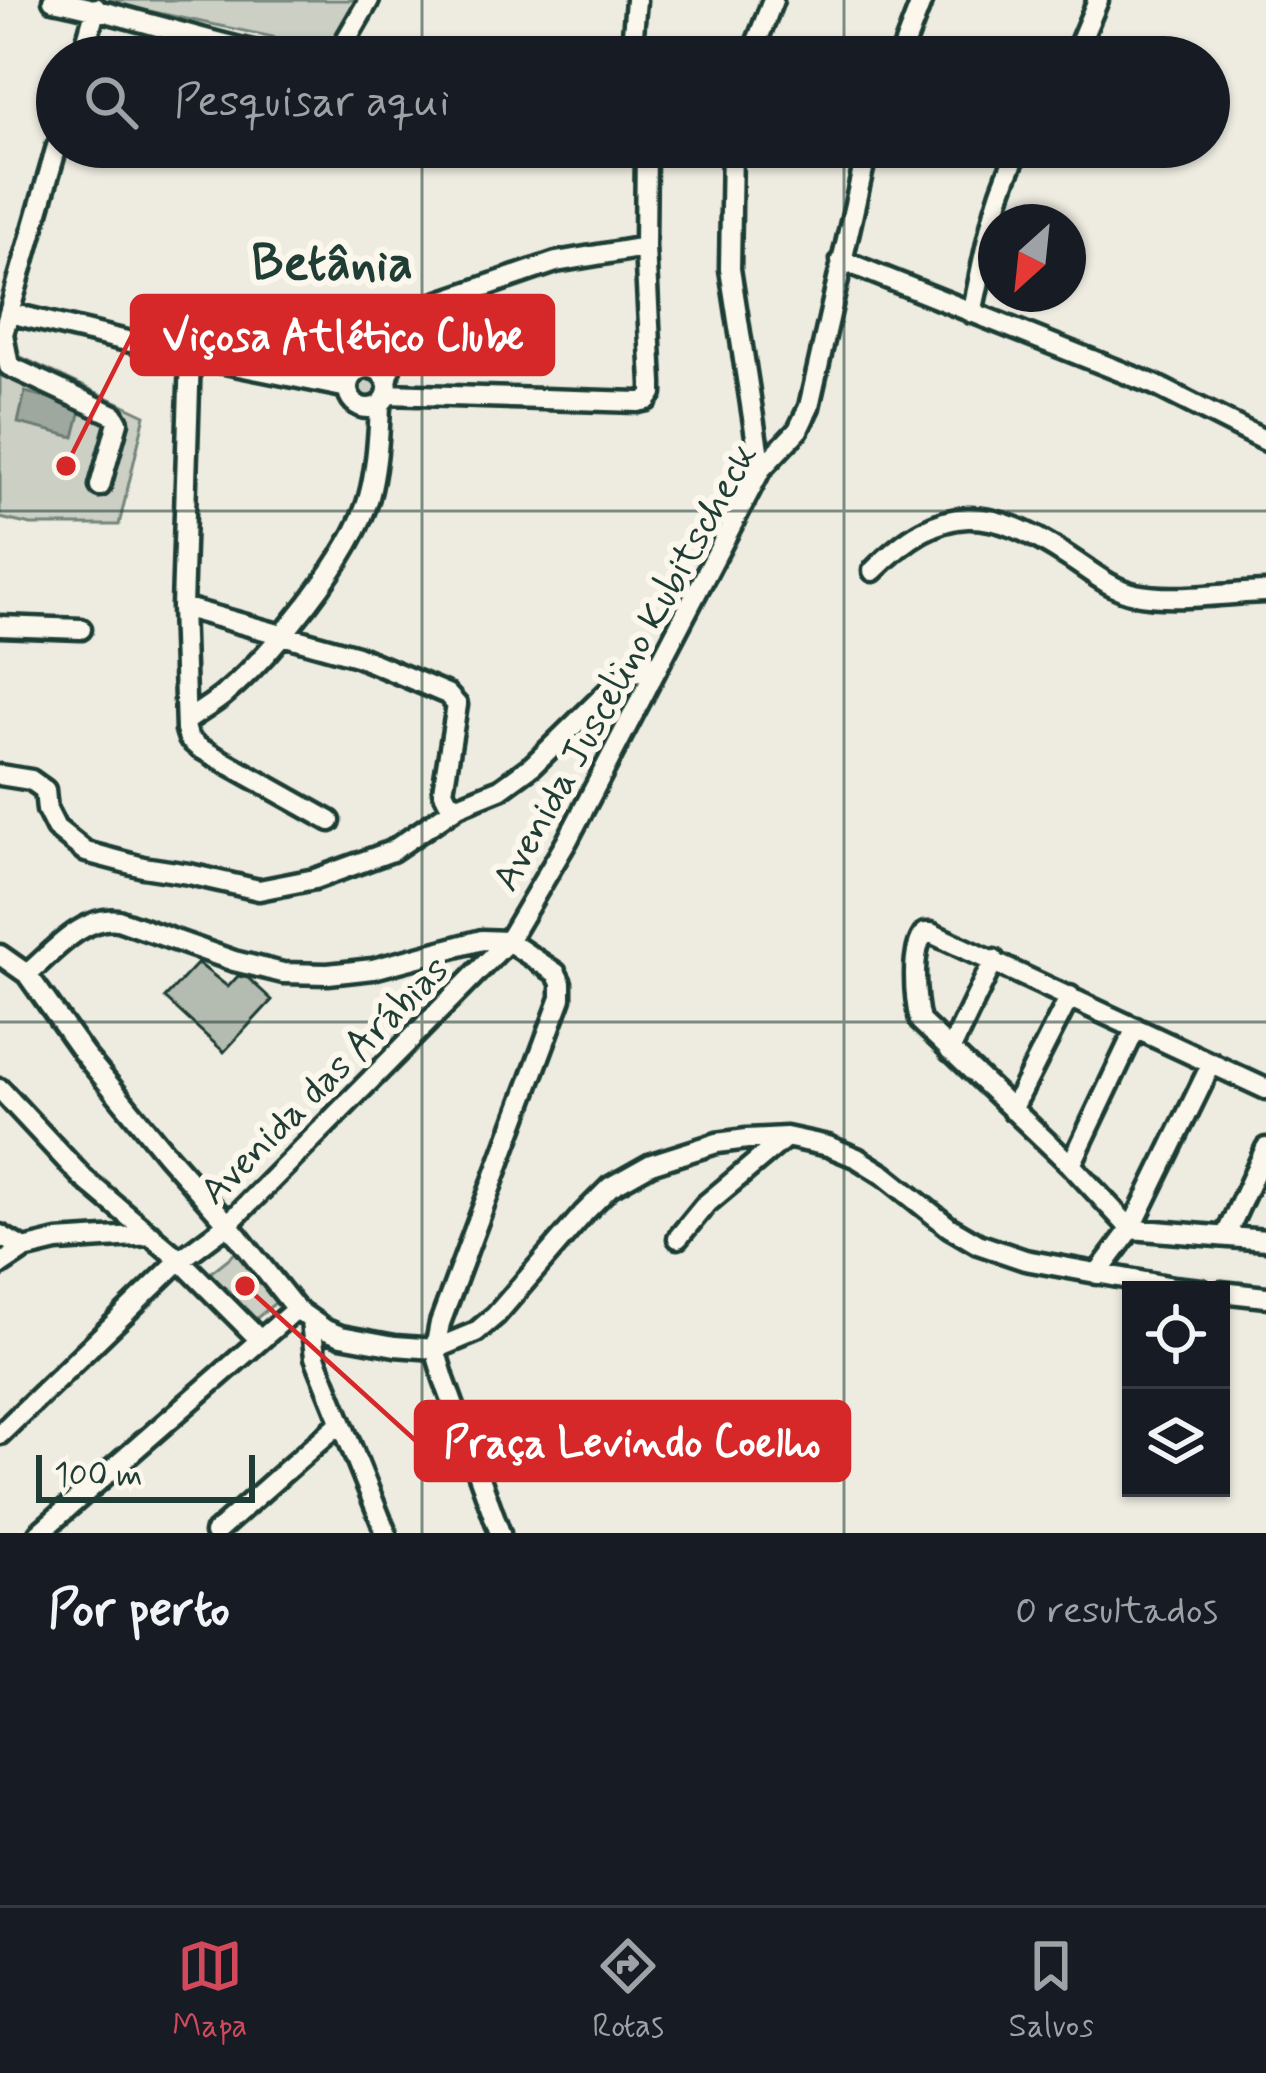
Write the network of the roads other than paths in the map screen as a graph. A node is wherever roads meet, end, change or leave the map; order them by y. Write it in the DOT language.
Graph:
graph roads {
  1 [pos="53,0"];
  2 [pos="369,0"];
  3 [pos="636,0"];
  4 [pos="773,0"];
  5 [pos="922,0"];
  6 [pos="1098,0"];
  7 [pos="96,8"];
  8 [pos="88,36"];
  9 [pos="193,36"];
  10 [pos="348,36"];
  11 [pos="633,36"];
  12 [pos="759,36"];
  13 [pos="909,36"];
  14 [pos="1083,36"];
  15 [pos="51,168"];
  16 [pos="646,168"];
  17 [pos="732,168"];
  18 [pos="863,168"];
  19 [pos="1009,168"];
  20 [pos="644,247"];
  21 [pos="841,260"];
  22 [pos="9,313"];
  23 [pos="972,313"];
  24 [pos="2,333"];
  25 [pos="190,356"];
  26 [pos="348,388"];
  27 [pos="385,393"];
  28 [pos="1266,441"];
  29 [pos="761,469"];
  30 [pos="100,486"];
  31 [pos="873,571"];
  32 [pos="1266,592"];
  33 [pos="182,608"];
  34 [pos="0,626"];
  35 [pos="81,629"];
  36 [pos="280,636"];
  37 [pos="660,662"];
  38 [pos="188,720"];
  39 [pos="0,775"];
  40 [pos="458,806"];
  41 [pos="330,821"];
  42 [pos="508,941"];
  43 [pos="0,956"];
  44 [pos="994,960"];
  45 [pos="27,974"];
  46 [pos="1070,996"];
  47 [pos="1136,1028"];
  48 [pos="950,1052"];
  49 [pos="1212,1064"];
  50 [pos="0,1089"];
  51 [pos="1266,1089"];
  52 [pos="1012,1110"];
  53 [pos="786,1137"];
  54 [pos="1266,1148"];
  55 [pos="1071,1165"];
  56 [pos="228,1224"];
  57 [pos="1131,1229"];
  58 [pos="0,1235"];
  59 [pos="152,1235"];
  60 [pos="1226,1235"];
  61 [pos="678,1238"];
  62 [pos="1266,1240"];
  63 [pos="24,1249"];
  64 [pos="180,1260"];
  65 [pos="0,1265"];
  66 [pos="1097,1274"];
  67 [pos="1142,1281"];
  68 [pos="1230,1293"];
  69 [pos="1266,1297"];
  70 [pos="304,1315"];
  71 [pos="260,1340"];
  72 [pos="435,1348"];
  73 [pos="340,1423"];
  74 [pos="0,1433"];
  75 [pos="39,1533"];
  76 [pos="215,1533"];
  77 [pos="386,1533"];
  78 [pos="500,1533"];
  1 -- 7 [label="street"];
  2 -- 10 [label="street"];
  3 -- 11 [label="street"];
  4 -- 12 [label="street"];
  5 -- 13 [label="street"];
  6 -- 14 [label="street"];
  7 -- 8 [label="street"];
  7 -- 9 [label="street"];
  15 -- 22 [label="street"];
  16 -- 20 [label="street"];
  17 -- 29 [label="street"];
  18 -- 21 [label="street, Avenida Juscelino Kubitscheck"];
  19 -- 23 [label="street"];
  20 -- 27 [label="street"];
  20 -- 27 [label="street"];
  21 -- 23 [label="street"];
  21 -- 29 [label="street, Avenida Juscelino Kubitscheck"];
  22 -- 24 [label="street"];
  22 -- 25 [label="street"];
  23 -- 28 [label="street"];
  24 -- 30 [label="street"];
  25 -- 26 [label="street"];
  25 -- 33 [label="street"];
  26 -- 27 [label="street"];
  26 -- 27 [label="street"];
  27 -- 36 [label="street"];
  29 -- 37 [label="street, Avenida Juscelino Kubitscheck"];
  31 -- 32 [label="street"];
  33 -- 36 [label="street"];
  33 -- 38 [label="street"];
  34 -- 35 [label="street"];
  36 -- 38 [label="street"];
  36 -- 40 [label="street"];
  37 -- 40 [label="street"];
  37 -- 42 [label="street, Avenida Juscelino Kubitscheck"];
  38 -- 41 [label="street"];
  39 -- 40 [label="street"];
  42 -- 45 [label="street"];
  42 -- 56 [label="street, Avenida das Arábias"];
  42 -- 72 [label="street"];
  43 -- 45 [label="street"];
  44 -- 46 [label="street"];
  44 -- 48 [label="street"];
  44 -- 48 [label="street"];
  45 -- 56 [label="street"];
  46 -- 47 [label="street"];
  46 -- 52 [label="street"];
  47 -- 49 [label="street"];
  47 -- 55 [label="street"];
  48 -- 52 [label="street"];
  49 -- 51 [label="street"];
  49 -- 57 [label="street"];
  50 -- 59 [label="street"];
  52 -- 55 [label="street"];
  53 -- 61 [label="street"];
  53 -- 66 [label="street"];
  53 -- 72 [label="street"];
  54 -- 60 [label="street"];
  55 -- 57 [label="street"];
  56 -- 64 [label="street, Avenida das Arábias"];
  56 -- 70 [label="street"];
  57 -- 60 [label="street"];
  57 -- 66 [label="street"];
  58 -- 63 [label="street"];
  59 -- 63 [label="street"];
  59 -- 64 [label="street"];
  60 -- 62 [label="street"];
  63 -- 65 [label="street"];
  64 -- 71 [label="street"];
  64 -- 74 [label="street, Avenida das Arábias"];
  66 -- 67 [label="street"];
  68 -- 69 [label="street"];
  70 -- 71 [label="street"];
  70 -- 72 [label="street"];
  70 -- 73 [label="street"];
  71 -- 75 [label="street"];
  72 -- 78 [label="street"];
  73 -- 76 [label="street"];
  73 -- 77 [label="street"];
}
